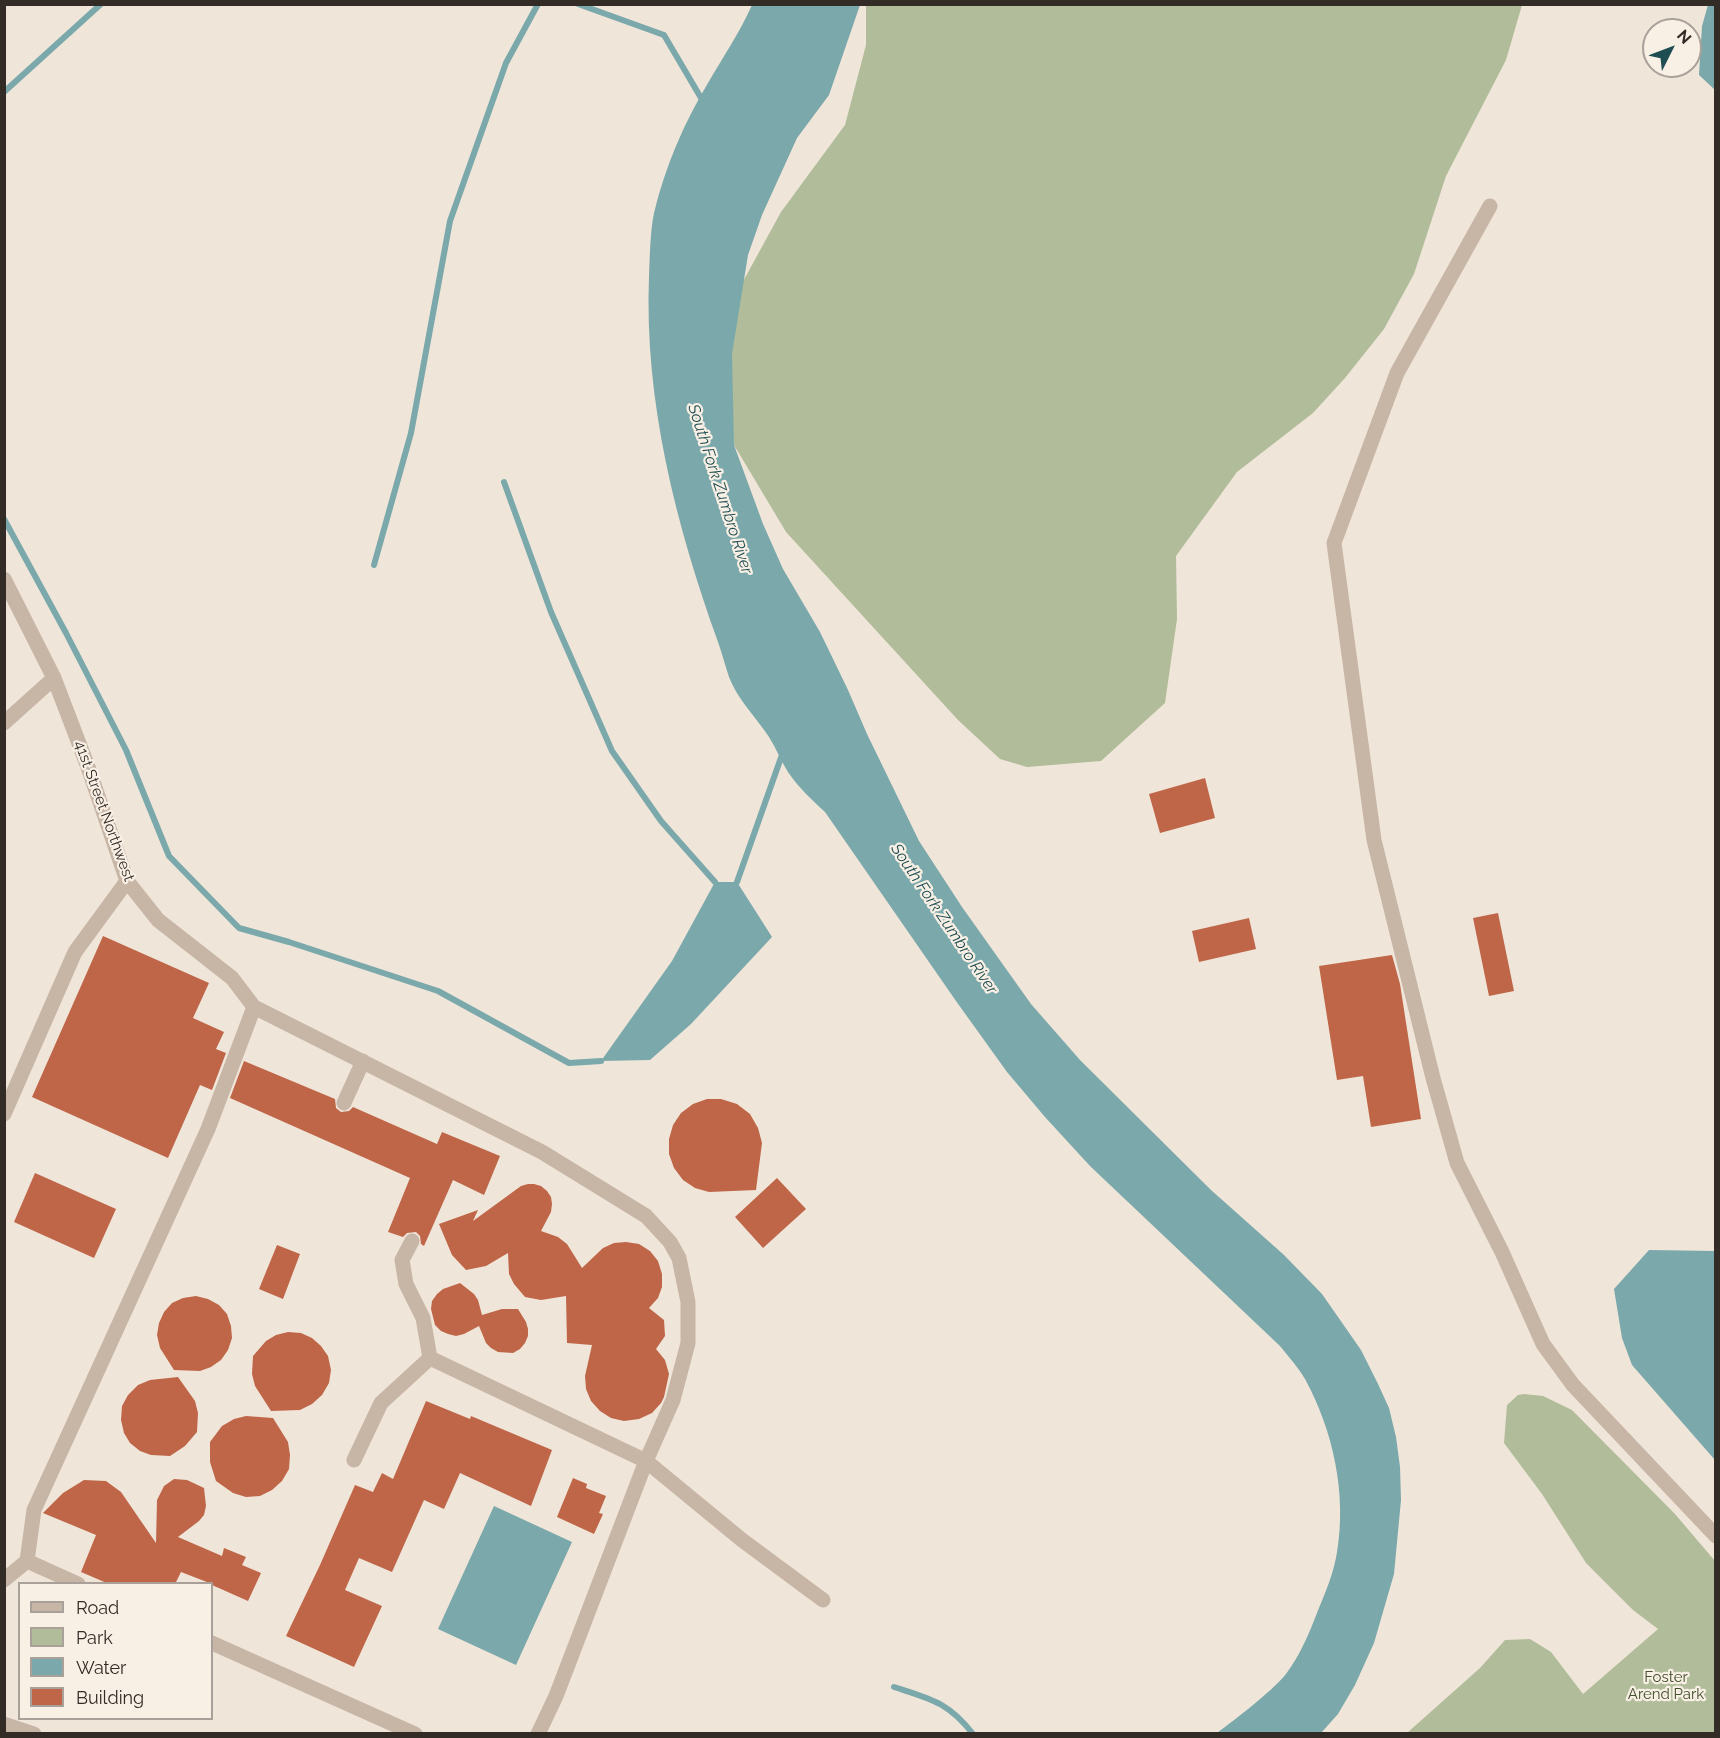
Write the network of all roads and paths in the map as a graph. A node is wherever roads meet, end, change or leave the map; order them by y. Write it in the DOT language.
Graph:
graph roads {
  1 [pos="1490,206"];
  2 [pos="4,579"];
  3 [pos="54,678"];
  4 [pos="4,723"];
  5 [pos="127,881"];
  6 [pos="254,1006"];
  7 [pos="363,1061"];
  8 [pos="344,1103"];
  9 [pos="4,1114"];
  10 [pos="412,1241"];
  11 [pos="430,1358"];
  12 [pos="354,1460"];
  13 [pos="646,1461"];
  14 [pos="1716,1536"];
  15 [pos="27,1561"];
  16 [pos="4,1580"];
  17 [pos="74,1582"];
  18 [pos="823,1600"];
  19 [pos="213,1643"];
  20 [pos="4,1724"];
  21 [pos="34,1734"];
  22 [pos="415,1734"];
  23 [pos="538,1734"];
  1 -- 14 [label="lane"];
  2 -- 3 [label="lane, 41st Street Northwest"];
  3 -- 4 [label="lane"];
  3 -- 5 [label="lane, 41st Street Northwest"];
  5 -- 6 [label="lane, 41st Street Northwest"];
  5 -- 9 [label="lane"];
  6 -- 7 [label="lane"];
  6 -- 15 [label="lane"];
  7 -- 8 [label="lane"];
  7 -- 13 [label="lane"];
  10 -- 11 [label="lane"];
  11 -- 12 [label="lane"];
  11 -- 13 [label="lane"];
  13 -- 18 [label="lane"];
  13 -- 23 [label="lane"];
  15 -- 16 [label="lane"];
  15 -- 17 [label="lane"];
  19 -- 22 [label="lane"];
  20 -- 21 [label="lane"];
}
